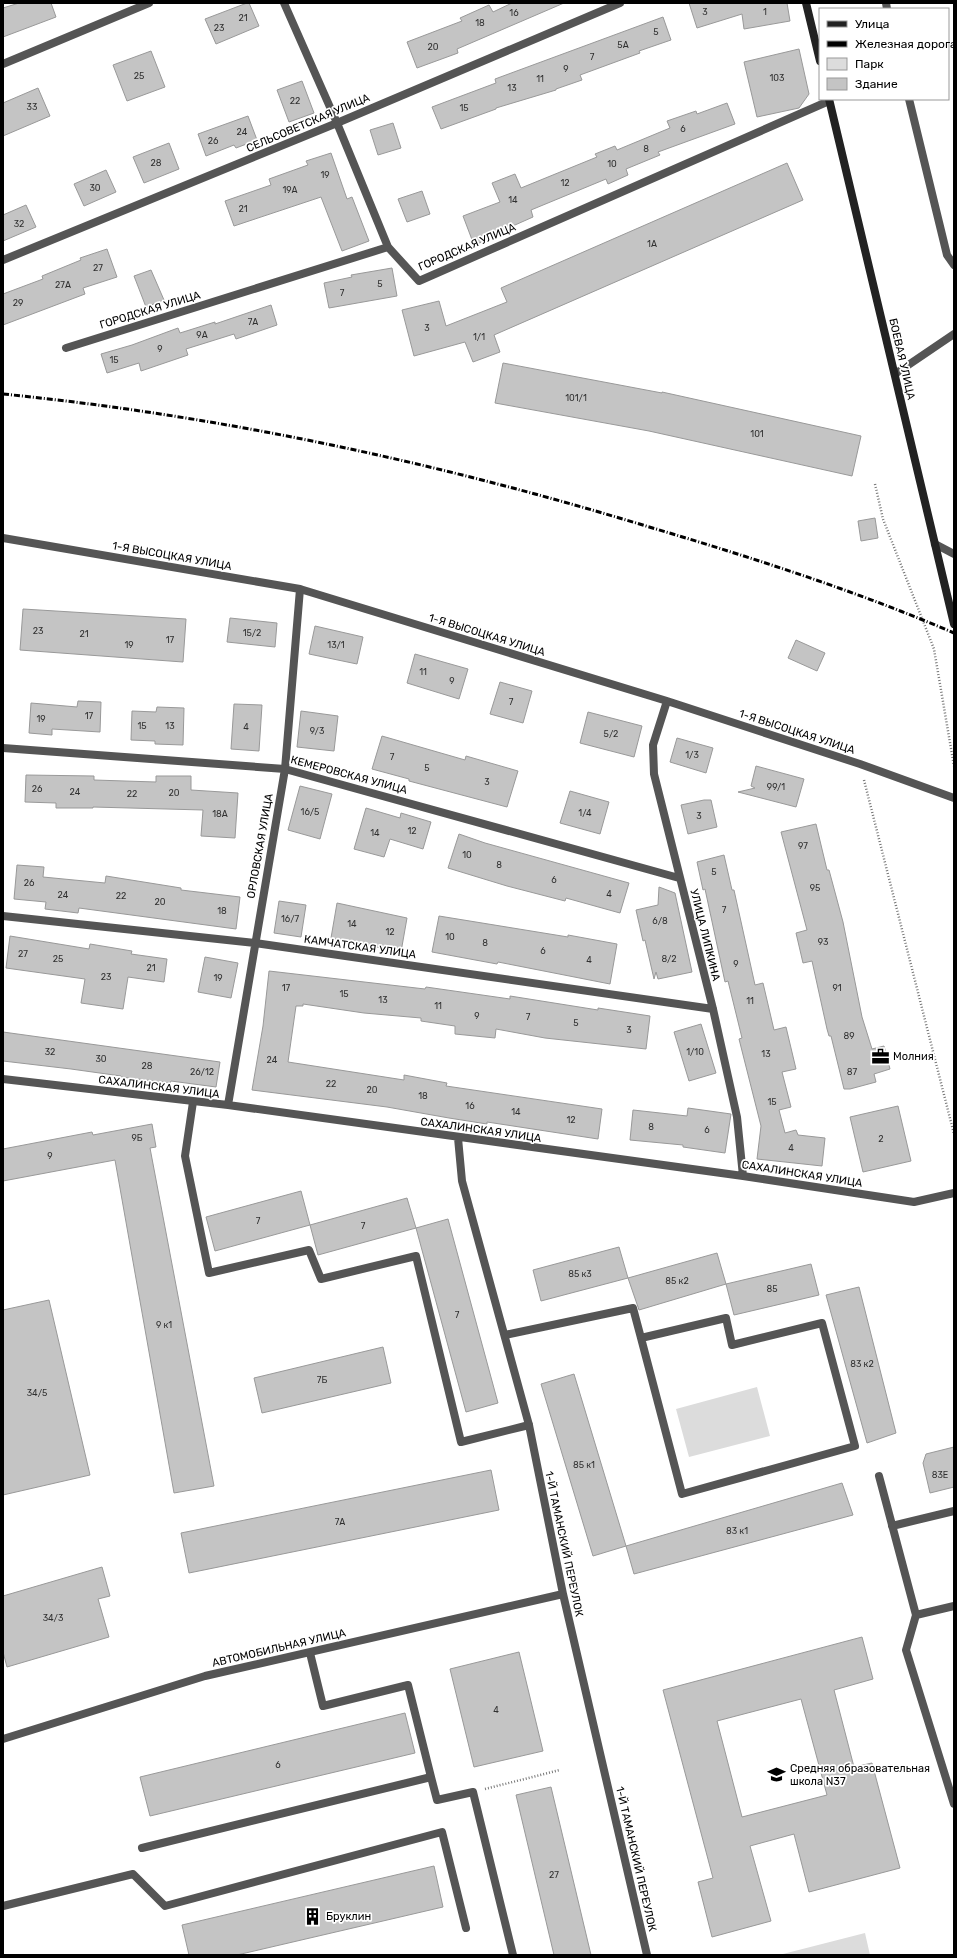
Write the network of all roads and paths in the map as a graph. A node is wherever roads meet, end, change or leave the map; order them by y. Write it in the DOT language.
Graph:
graph roads {
  1 [pos="149,3"];
  2 [pos="284,3"];
  3 [pos="620,3"];
  4 [pos="806,3"];
  5 [pos="819,57"];
  6 [pos="3,64"];
  7 [pos="829,100"];
  8 [pos="909,100"];
  9 [pos="337,123"];
  10 [pos="388,247"];
  11 [pos="3,260"];
  12 [pos="954,265"];
  13 [pos="954,334"];
  14 [pos="66,348"];
  15 [pos="894,374"];
  16 [pos="875,484"];
  17 [pos="3,538"];
  18 [pos="935,544"];
  19 [pos="954,554"];
  20 [pos="300,589"];
  21 [pos="954,624"];
  22 [pos="667,701"];
  23 [pos="3,748"];
  24 [pos="860,764"];
  25 [pos="954,766"];
  26 [pos="285,769"];
  27 [pos="954,798"];
  28 [pos="679,878"];
  29 [pos="3,916"];
  30 [pos="255,943"];
  31 [pos="713,1009"];
  32 [pos="3,1079"];
  33 [pos="194,1102"];
  34 [pos="228,1106"];
  35 [pos="954,1134"];
  36 [pos="458,1138"];
  37 [pos="744,1176"];
  38 [pos="954,1193"];
  39 [pos="505,1335"];
  40 [pos="641,1338"];
  41 [pos="529,1425"];
  42 [pos="879,1476"];
  43 [pos="954,1511"];
  44 [pos="892,1526"];
  45 [pos="563,1594"];
  46 [pos="954,1606"];
  47 [pos="916,1615"];
  48 [pos="310,1653"];
  49 [pos="3,1739"];
  50 [pos="560,1770"];
  51 [pos="431,1777"];
  52 [pos="473,1792"];
  53 [pos="954,1804"];
  54 [pos="142,1848"];
  55 [pos="3,1906"];
  56 [pos="466,1928"];
  57 [pos="513,1955"];
  58 [pos="648,1955"];
  1 -- 6 [label="street"];
  2 -- 9 [label="street"];
  3 -- 9 [label="street, СЕЛЬСОВЕТСКАЯ УЛИЦА"];
  4 -- 5 [label="main road"];
  7 -- 10 [label="street, ГОРОДСКАЯ УЛИЦА"];
  7 -- 15 [label="main road, БОЕВАЯ УЛИЦА"];
  8 -- 12 [label="street"];
  9 -- 10 [label="street"];
  9 -- 11 [label="street, СЕЛЬСОВЕТСКАЯ УЛИЦА"];
  10 -- 14 [label="street, ГОРОДСКАЯ УЛИЦА"];
  13 -- 15 [label="street"];
  15 -- 18 [label="main road, БОЕВАЯ УЛИЦА"];
  16 -- 25 [label="path"];
  17 -- 20 [label="street, 1-Я ВЫСОЦКАЯ УЛИЦА"];
  18 -- 19 [label="street"];
  18 -- 21 [label="main road, БОЕВАЯ УЛИЦА"];
  20 -- 22 [label="street, 1-Я ВЫСОЦКАЯ УЛИЦА"];
  20 -- 26 [label="street, ОРЛОВСКАЯ УЛИЦА"];
  22 -- 24 [label="street, 1-Я ВЫСОЦКАЯ УЛИЦА"];
  22 -- 28 [label="street, УЛИЦА ЛИПКИНА"];
  23 -- 26 [label="street, КЕМЕРОВСКАЯ УЛИЦА"];
  24 -- 27 [label="street, 1-Я ВЫСОЦКАЯ УЛИЦА"];
  24 -- 35 [label="path"];
  26 -- 28 [label="street, КЕМЕРОВСКАЯ УЛИЦА"];
  26 -- 30 [label="street, ОРЛОВСКАЯ УЛИЦА"];
  28 -- 31 [label="street, УЛИЦА ЛИПКИНА"];
  29 -- 30 [label="street, КАМЧАТСКАЯ УЛИЦА"];
  30 -- 31 [label="street, КАМЧАТСКАЯ УЛИЦА"];
  30 -- 34 [label="street, ОРЛОВСКАЯ УЛИЦА"];
  31 -- 37 [label="street, УЛИЦА ЛИПКИНА"];
  32 -- 33 [label="street, САХАЛИНСКАЯ УЛИЦА"];
  33 -- 34 [label="street, САХАЛИНСКАЯ УЛИЦА"];
  33 -- 41 [label="street"];
  34 -- 36 [label="street, САХАЛИНСКАЯ УЛИЦА"];
  36 -- 37 [label="street, САХАЛИНСКАЯ УЛИЦА"];
  36 -- 39 [label="street, 1-Й ТАМАНСКИЙ ПЕРЕУЛОК"];
  37 -- 38 [label="street, САХАЛИНСКАЯ УЛИЦА"];
  39 -- 40 [label="street"];
  39 -- 41 [label="street, 1-Й ТАМАНСКИЙ ПЕРЕУЛОК"];
  40 -- 40 [label="street"];
  41 -- 45 [label="street, 1-Й ТАМАНСКИЙ ПЕРЕУЛОК"];
  42 -- 44 [label="street"];
  43 -- 44 [label="street"];
  44 -- 47 [label="street"];
  45 -- 48 [label="street, АВТОМОБИЛЬНАЯ УЛИЦА"];
  45 -- 58 [label="street, 1-Й ТАМАНСКИЙ ПЕРЕУЛОК"];
  46 -- 47 [label="street"];
  47 -- 53 [label="street"];
  48 -- 49 [label="street, АВТОМОБИЛЬНАЯ УЛИЦА"];
  48 -- 51 [label="street"];
  50 -- 52 [label="path"];
  51 -- 52 [label="street"];
  51 -- 54 [label="street"];
  52 -- 57 [label="street"];
  55 -- 56 [label="street"];
}
